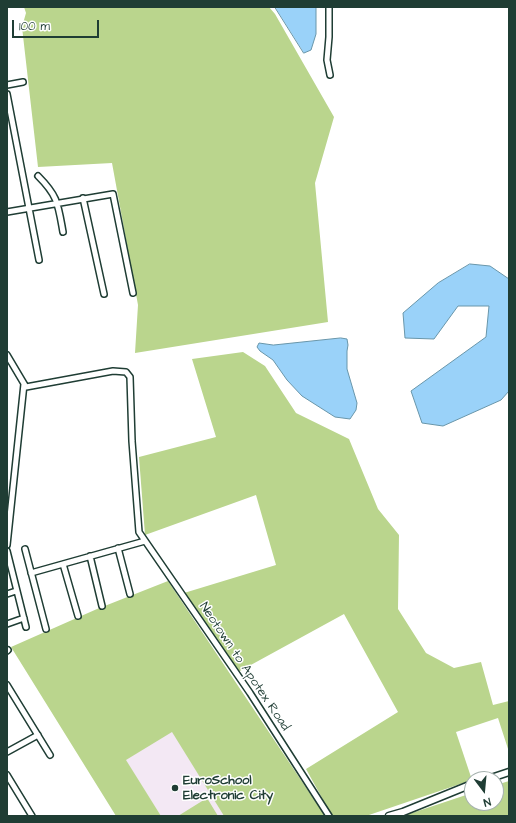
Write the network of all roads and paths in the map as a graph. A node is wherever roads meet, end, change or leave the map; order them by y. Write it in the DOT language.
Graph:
graph roads {
  1 [pos="329,7"];
  2 [pos="330,74"];
  3 [pos="23,82"];
  4 [pos="7,85"];
  5 [pos="7,94"];
  6 [pos="38,176"];
  7 [pos="83,198"];
  8 [pos="58,203"];
  9 [pos="29,208"];
  10 [pos="7,212"];
  11 [pos="63,232"];
  12 [pos="39,260"];
  13 [pos="133,293"];
  14 [pos="104,294"];
  15 [pos="7,355"];
  16 [pos="25,386"];
  17 [pos="8,537"];
  18 [pos="145,541"];
  19 [pos="7,545"];
  20 [pos="118,548"];
  21 [pos="25,549"];
  22 [pos="7,551"];
  23 [pos="90,556"];
  24 [pos="64,564"];
  25 [pos="9,566"];
  26 [pos="31,573"];
  27 [pos="16,591"];
  28 [pos="7,594"];
  29 [pos="130,594"];
  30 [pos="102,606"];
  31 [pos="78,616"];
  32 [pos="24,618"];
  33 [pos="7,624"];
  34 [pos="26,627"];
  35 [pos="46,629"];
  36 [pos="7,685"];
  37 [pos="38,735"];
  38 [pos="7,752"];
  39 [pos="50,755"];
  40 [pos="7,775"];
  41 [pos="464,787"];
  42 [pos="32,816"];
  43 [pos="329,816"];
  44 [pos="389,816"];
  1 -- 2 [label="street"];
  3 -- 4 [label="street"];
  5 -- 9 [label="street"];
  6 -- 8 [label="street"];
  7 -- 8 [label="street"];
  7 -- 13 [label="street"];
  7 -- 14 [label="street"];
  8 -- 9 [label="street"];
  8 -- 11 [label="street"];
  9 -- 10 [label="street"];
  9 -- 12 [label="street"];
  15 -- 16 [label="street"];
  16 -- 17 [label="street"];
  16 -- 18 [label="street, Neotown to Apotex Road"];
  17 -- 19 [label="street"];
  18 -- 20 [label="street"];
  18 -- 43 [label="street, Neotown to Apotex Road"];
  20 -- 23 [label="street"];
  20 -- 29 [label="street"];
  21 -- 26 [label="street"];
  22 -- 25 [label="street"];
  23 -- 24 [label="street"];
  23 -- 30 [label="street"];
  24 -- 26 [label="street"];
  24 -- 31 [label="street"];
  25 -- 27 [label="street"];
  26 -- 35 [label="street"];
  27 -- 28 [label="street"];
  27 -- 32 [label="street"];
  32 -- 33 [label="street"];
  32 -- 34 [label="street"];
  36 -- 37 [label="street"];
  37 -- 38 [label="street"];
  37 -- 39 [label="street"];
  40 -- 42 [label="street"];
  41 -- 44 [label="street"];
}
